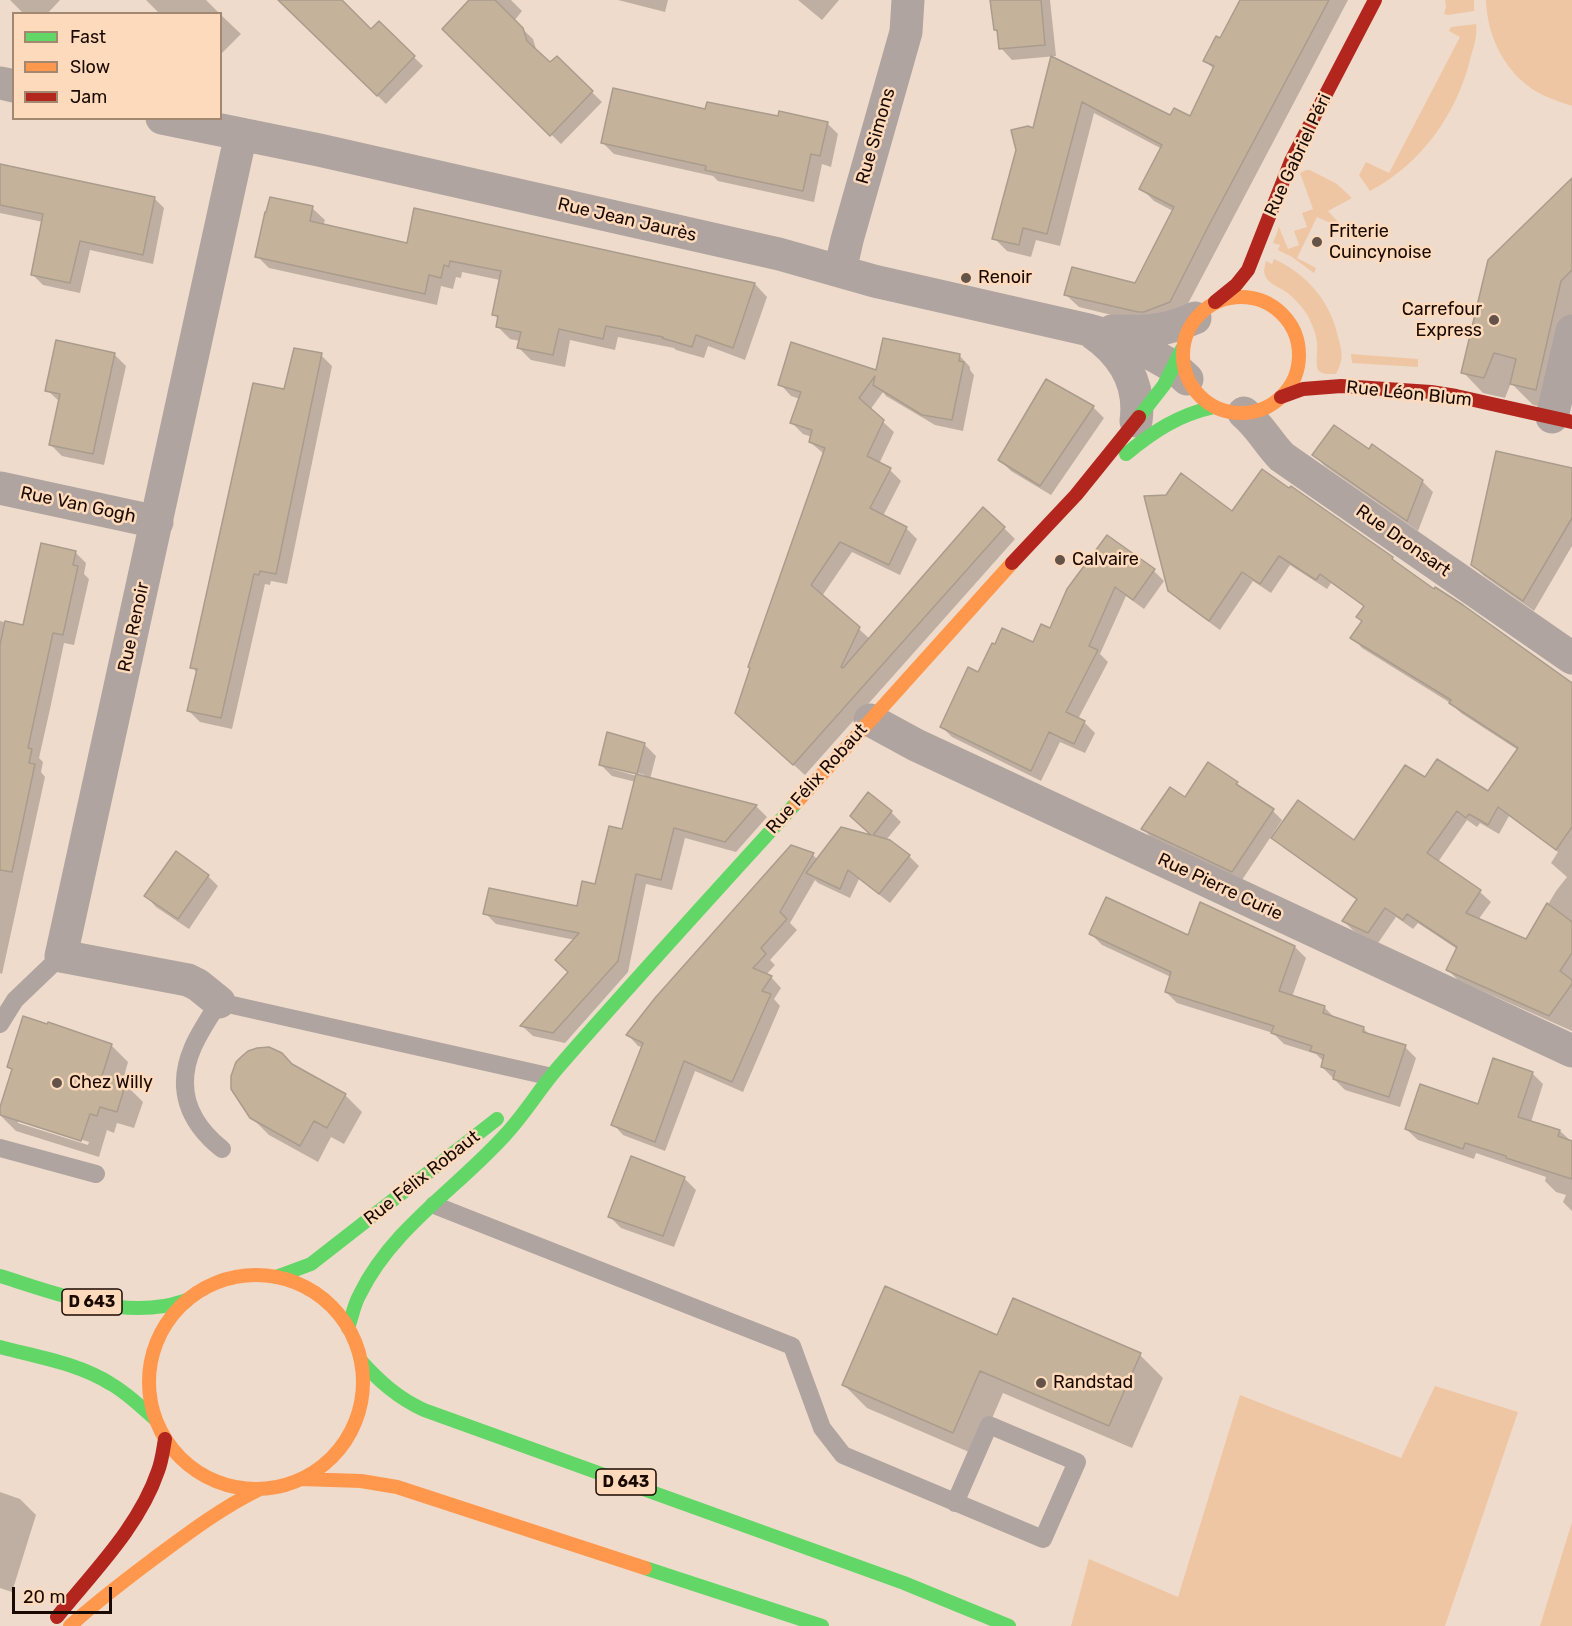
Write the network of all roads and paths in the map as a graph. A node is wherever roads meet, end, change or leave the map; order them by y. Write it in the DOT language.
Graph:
graph roads {
  1 [pos="908,0"];
  2 [pos="1375,0"];
  3 [pos="172,120"];
  4 [pos="241,134"];
  5 [pos="840,271"];
  6 [pos="1205,310"];
  7 [pos="1089,330"];
  8 [pos="1572,330"];
  9 [pos="1181,365"];
  10 [pos="1281,397"];
  11 [pos="1229,410"];
  12 [pos="1562,419"];
  13 [pos="1136,422"];
  14 [pos="0,488"];
  15 [pos="1076,495"];
  16 [pos="157,522"];
  17 [pos="1572,658"];
  18 [pos="870,720"];
  19 [pos="61,956"];
  20 [pos="219,1002"];
  21 [pos="0,1024"];
  22 [pos="1572,1051"];
  23 [pos="554,1070"];
  24 [pos="0,1148"];
  25 [pos="222,1149"];
  26 [pos="96,1174"];
  27 [pos="434,1206"];
  28 [pos="0,1276"];
  29 [pos="276,1277"];
  30 [pos="187,1300"];
  31 [pos="348,1328"];
  32 [pos="0,1347"];
  33 [pos="361,1361"];
  34 [pos="155,1419"];
  35 [pos="165,1439"];
  36 [pos="302,1479"];
  37 [pos="260,1490"];
  38 [pos="955,1503"];
  39 [pos="50,1626"];
  40 [pos="70,1626"];
  41 [pos="822,1626"];
  42 [pos="1009,1626"];
  1 -- 5 [label="street, Rue Simons"];
  2 -- 6 [label="main road, Rue Gabriel Péri"];
  3 -- 4 [label="street, Rue Jean Jaurès"];
  4 -- 5 [label="street, Rue Jean Jaurès"];
  4 -- 16 [label="street, Rue Renoir"];
  5 -- 7 [label="street, Rue Jean Jaurès"];
  6 -- 7 [label="street, Rue Jean Jaurès"];
  6 -- 9 [label="main road"];
  6 -- 10 [label="main road"];
  7 -- 9 [label="street, Rue Jean Jaurès"];
  7 -- 13 [label="street, Rue Jean Jaurès"];
  8 -- 12 [label="street"];
  9 -- 11 [label="main road"];
  9 -- 13 [label="main road, Rue Félix Robaut"];
  10 -- 11 [label="main road"];
  10 -- 12 [label="main road, Rue Léon Blum"];
  11 -- 15 [label="main road, Rue Félix Robaut"];
  11 -- 17 [label="street, Rue Dronsart"];
  13 -- 15 [label="main road, Rue Félix Robaut"];
  14 -- 16 [label="street, Rue Van Gogh"];
  15 -- 18 [label="main road, Rue Félix Robaut"];
  16 -- 19 [label="street, Rue Renoir"];
  18 -- 22 [label="street, Rue Pierre Curie"];
  18 -- 23 [label="main road, Rue Félix Robaut"];
  19 -- 20 [label="street"];
  19 -- 21 [label="lane"];
  20 -- 23 [label="lane"];
  20 -- 25 [label="lane"];
  23 -- 27 [label="main road, Rue Félix Robaut"];
  23 -- 29 [label="main road, Rue Félix Robaut"];
  24 -- 26 [label="lane"];
  27 -- 31 [label="main road, Rue Félix Robaut"];
  27 -- 38 [label="lane"];
  28 -- 30 [label="main road, D 643"];
  29 -- 30 [label="main road"];
  29 -- 31 [label="main road"];
  30 -- 34 [label="main road"];
  31 -- 33 [label="main road"];
  32 -- 34 [label="main road"];
  33 -- 36 [label="main road"];
  33 -- 42 [label="main road, D 643"];
  34 -- 35 [label="main road"];
  35 -- 37 [label="main road"];
  35 -- 39 [label="main road"];
  36 -- 37 [label="main road"];
  36 -- 41 [label="main road"];
  37 -- 40 [label="main road"];
  38 -- 38 [label="lane"];
}
